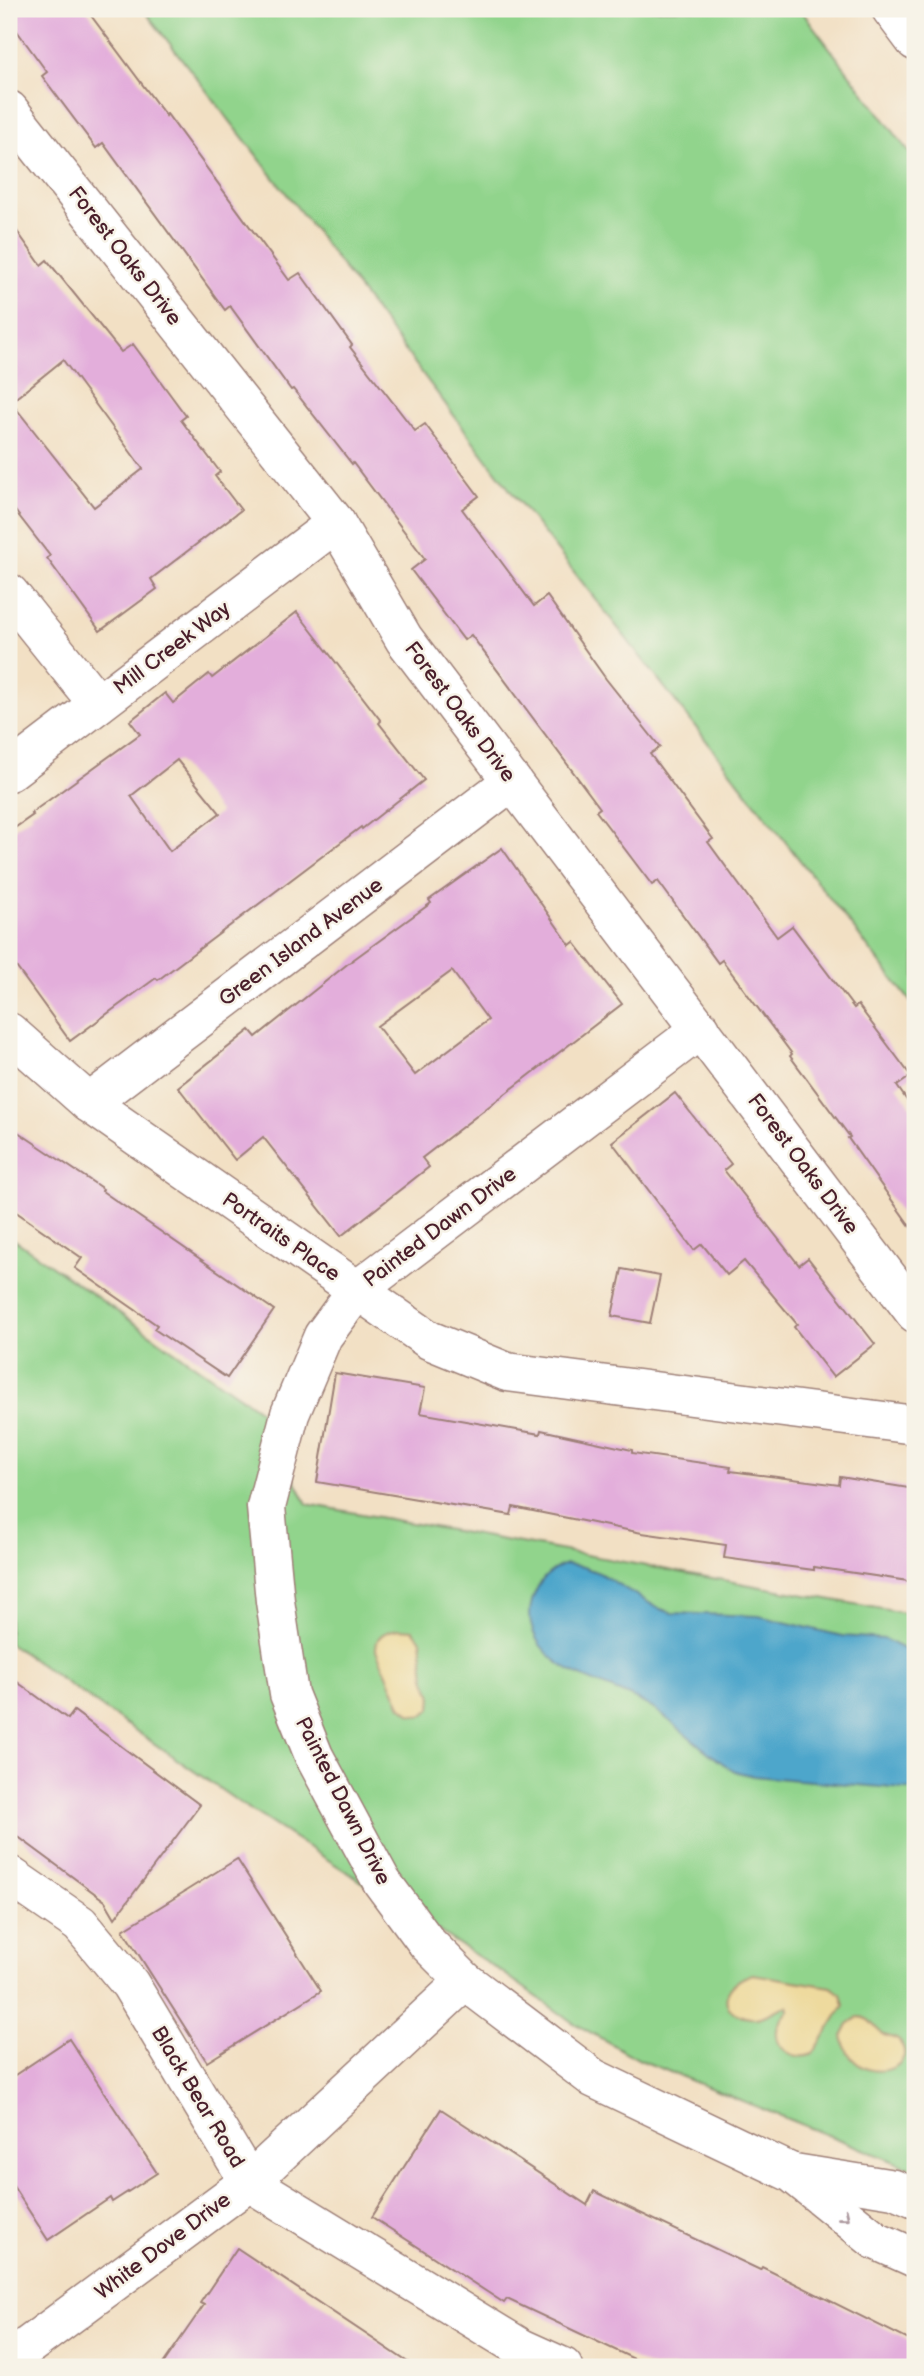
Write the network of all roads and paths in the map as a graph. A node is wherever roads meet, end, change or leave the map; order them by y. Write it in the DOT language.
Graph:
graph roads {
  1 [pos="891,9"];
  2 [pos="915,41"];
  3 [pos="9,110"];
  4 [pos="336,523"];
  5 [pos="9,593"];
  6 [pos="98,704"];
  7 [pos="9,772"];
  8 [pos="512,781"];
  9 [pos="701,1029"];
  10 [pos="9,1032"];
  11 [pos="89,1103"];
  12 [pos="357,1290"];
  13 [pos="915,1313"];
  14 [pos="915,1425"];
  15 [pos="9,1875"];
  16 [pos="465,1980"];
  17 [pos="792,2173"];
  18 [pos="249,2182"];
  19 [pos="915,2198"];
  20 [pos="915,2258"];
  21 [pos="9,2360"];
  22 [pos="563,2367"];
  1 -- 2 [label="main road"];
  3 -- 4 [label="main road, Forest Oaks Drive"];
  4 -- 6 [label="main road, Mill Creek Way"];
  4 -- 8 [label="main road, Forest Oaks Drive"];
  5 -- 6 [label="main road"];
  6 -- 7 [label="main road, Mill Creek Way"];
  8 -- 9 [label="main road, Forest Oaks Drive"];
  8 -- 11 [label="main road, Green Island Avenue"];
  9 -- 12 [label="main road, Painted Dawn Drive"];
  9 -- 13 [label="main road, Forest Oaks Drive"];
  10 -- 11 [label="main road, Portraits Place"];
  11 -- 12 [label="main road, Portraits Place"];
  12 -- 14 [label="main road, Portraits Place"];
  12 -- 16 [label="main road, Painted Dawn Drive"];
  15 -- 18 [label="main road, Black Bear Road"];
  16 -- 17 [label="main road, Painted Dawn Drive"];
  16 -- 18 [label="main road, White Dove Drive"];
  17 -- 19 [label="main road, Painted Dawn Drive"];
  17 -- 20 [label="main road, Painted Dawn Drive, one-way"];
  18 -- 21 [label="main road, White Dove Drive"];
  18 -- 22 [label="main road, Black Bear Road"];
}
